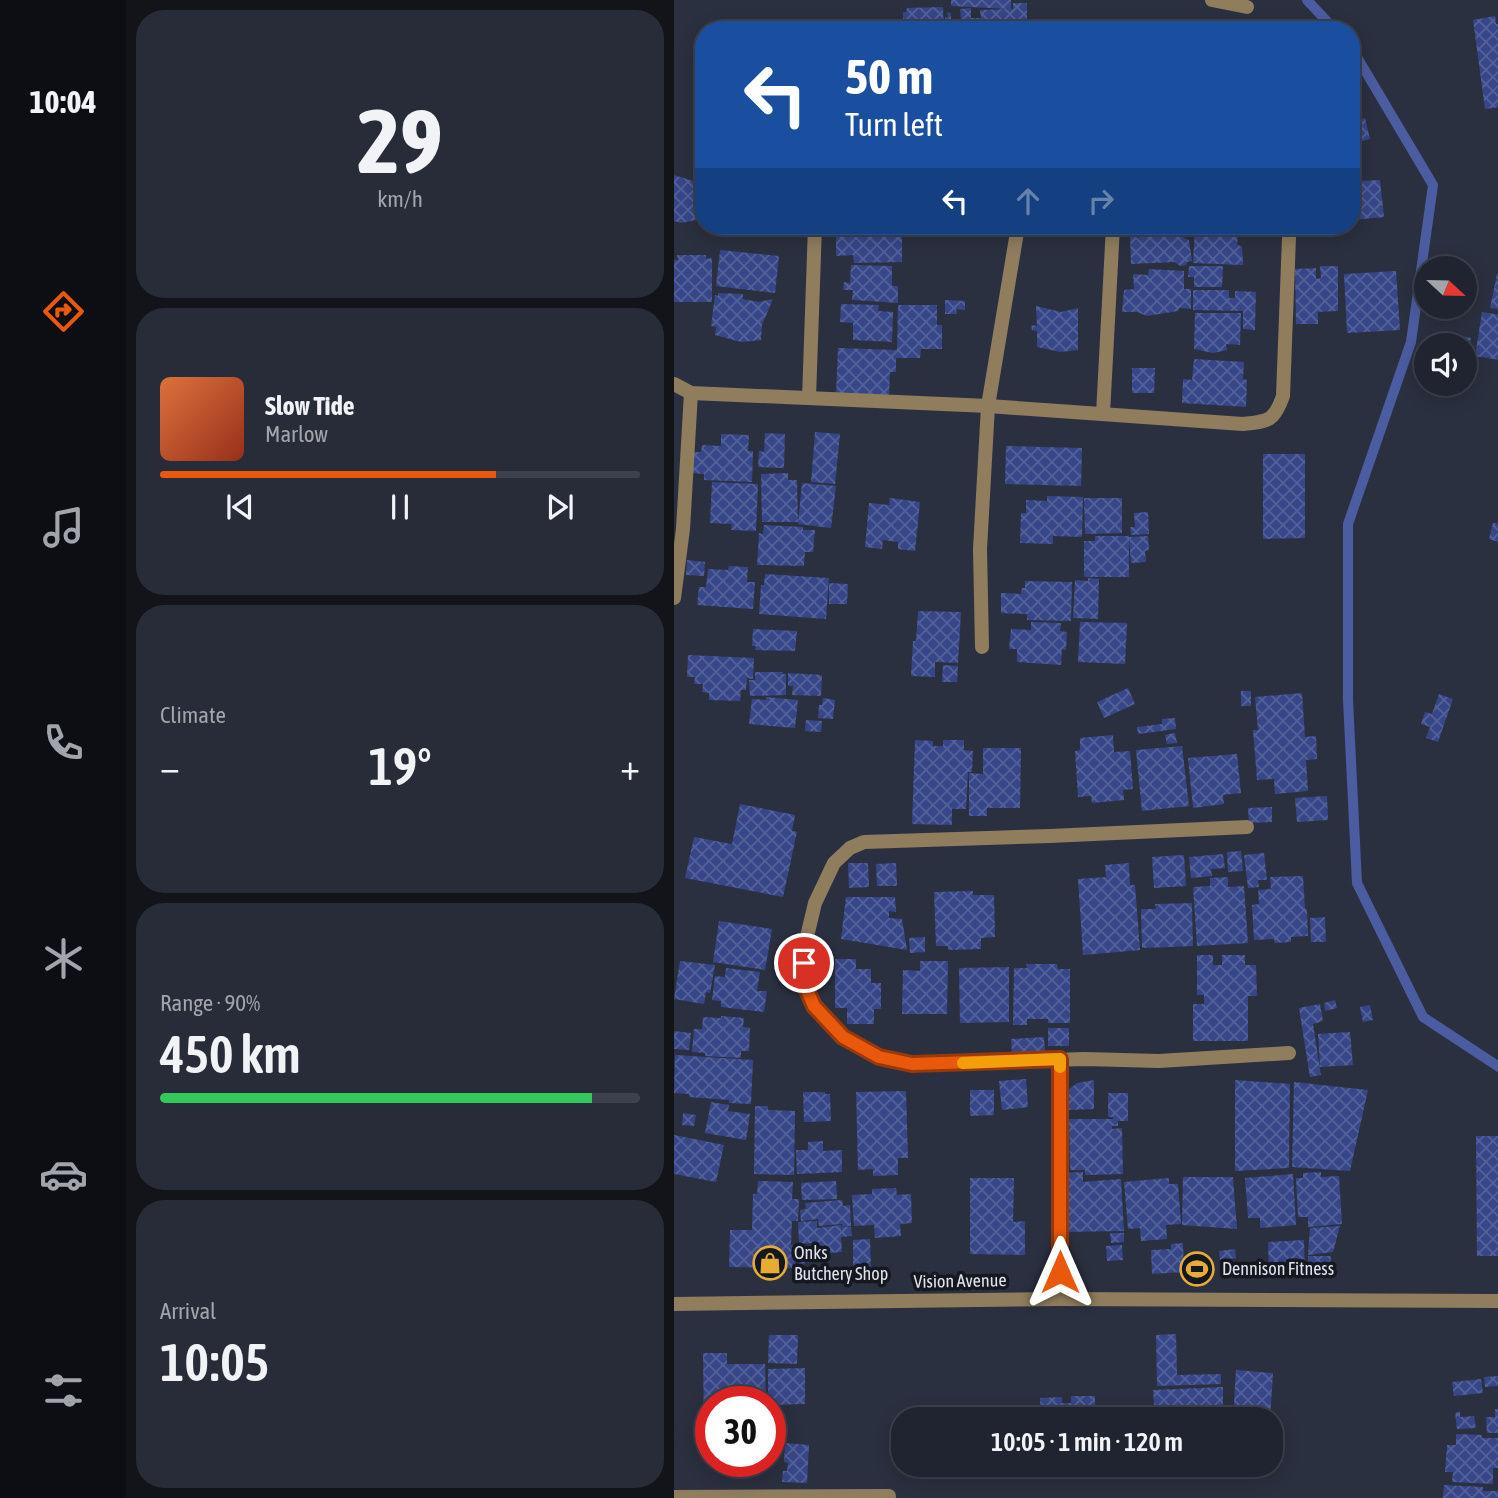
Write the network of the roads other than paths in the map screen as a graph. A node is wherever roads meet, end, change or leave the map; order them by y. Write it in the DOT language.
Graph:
graph roads {
  1 [pos="1212,0"];
  2 [pos="1247,7"];
  3 [pos="815,235"];
  4 [pos="1016,235"];
  5 [pos="1113,235"];
  6 [pos="1289,237"];
  7 [pos="674,384"];
  8 [pos="691,393"];
  9 [pos="809,398"];
  10 [pos="988,406"];
  11 [pos="1103,414"];
  12 [pos="674,598"];
  13 [pos="982,647"];
  14 [pos="1247,827"];
  15 [pos="1289,1053"];
  16 [pos="1060,1059"];
  17 [pos="1060,1299"];
  18 [pos="1498,1301"];
  19 [pos="674,1304"];
  20 [pos="889,1496"];
  21 [pos="674,1497"];
  1 -- 2 [label="street"];
  3 -- 9 [label="street"];
  4 -- 10 [label="street"];
  5 -- 11 [label="street"];
  6 -- 11 [label="street"];
  7 -- 8 [label="street"];
  8 -- 9 [label="street"];
  8 -- 12 [label="street"];
  9 -- 10 [label="street"];
  10 -- 11 [label="street"];
  10 -- 13 [label="street"];
  14 -- 16 [label="street"];
  15 -- 16 [label="street"];
  16 -- 17 [label="street"];
  17 -- 18 [label="street, Vision Avenue"];
  17 -- 19 [label="street, Vision Avenue"];
  20 -- 21 [label="street"];
}
